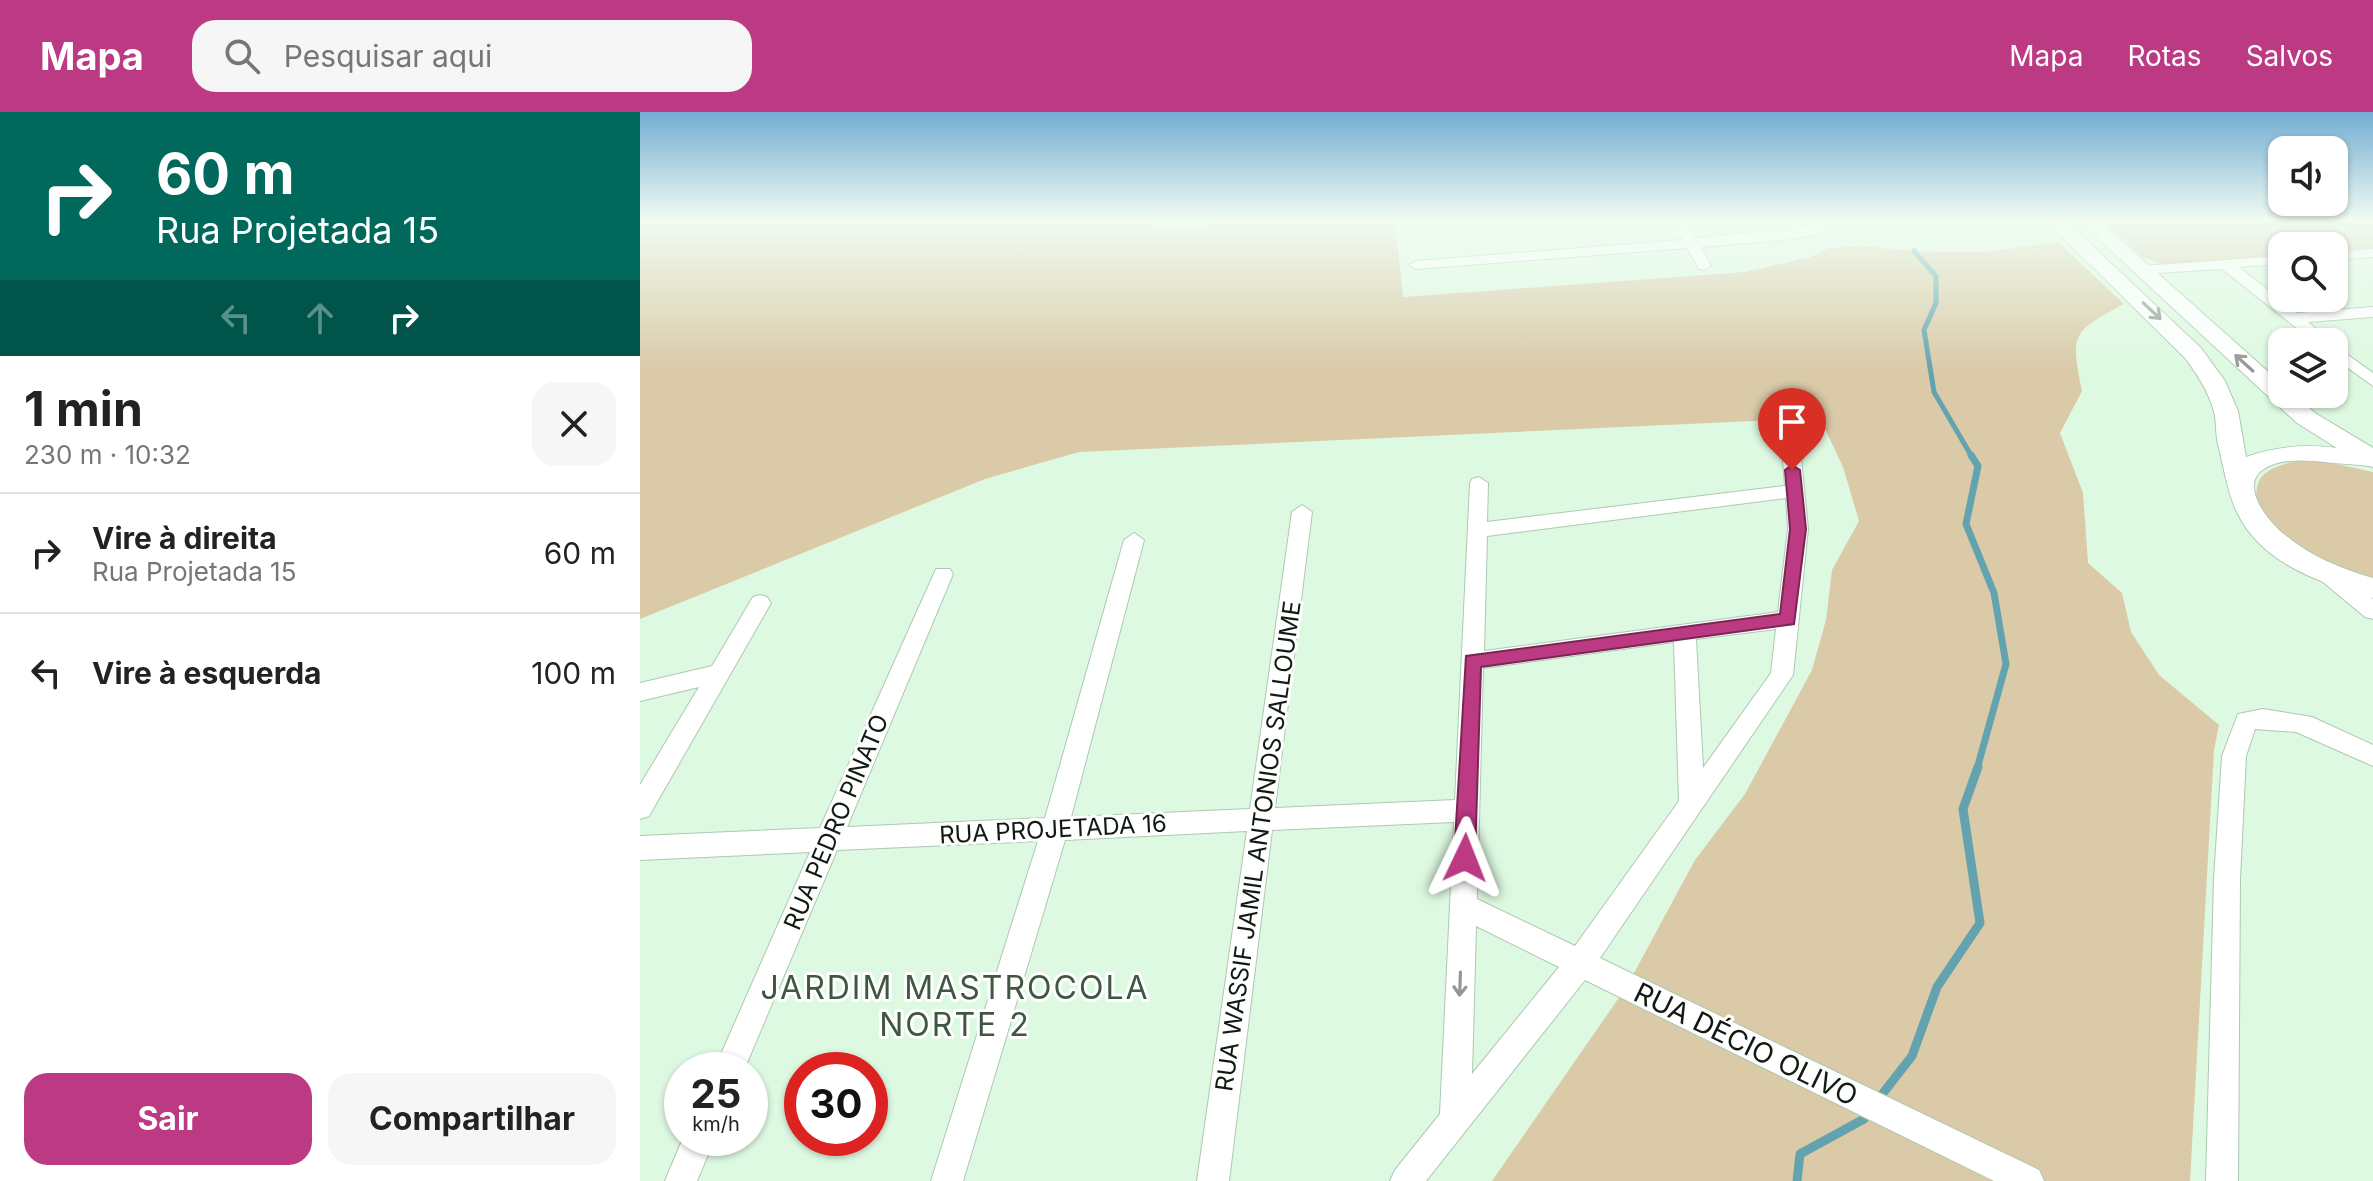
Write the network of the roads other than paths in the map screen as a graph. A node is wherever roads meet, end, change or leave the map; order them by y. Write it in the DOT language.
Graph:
graph roads {
  1 [pos="2108,270"];
  2 [pos="2142,270"];
  3 [pos="2233,270"];
  4 [pos="2111,273"];
  5 [pos="2373,312"];
  6 [pos="2294,318"];
  7 [pos="2306,328"];
  8 [pos="2348,361"];
  9 [pos="2373,381"];
  10 [pos="1791,448"];
  11 [pos="2373,462"];
  12 [pos="2242,481"];
  13 [pos="1479,483"];
  14 [pos="1794,491"];
  15 [pos="1302,512"];
  16 [pos="1477,530"];
  17 [pos="1134,540"];
  18 [pos="2320,569"];
  19 [pos="943,574"];
  20 [pos="2373,588"];
  21 [pos="760,603"];
  22 [pos="2373,611"];
  23 [pos="1788,619"];
  24 [pos="1685,633"];
  25 [pos="1472,661"];
  26 [pos="719,673"];
  27 [pos="640,692"];
  28 [pos="2373,756"];
  29 [pos="1692,804"];
  30 [pos="640,808"];
  31 [pos="1466,810"];
  32 [pos="1261,819"];
  33 [pos="1055,829"];
  34 [pos="829,839"];
  35 [pos="640,848"];
  36 [pos="1463,906"];
  37 [pos="1580,963"];
  38 [pos="737,1052"];
  39 [pos="1455,1120"];
  40 [pos="691,1156"];
  41 [pos="681,1181"];
  42 [pos="947,1181"];
  43 [pos="1213,1181"];
  44 [pos="1406,1181"];
  45 [pos="2028,1181"];
  46 [pos="2222,1181"];
  1 -- 4 [label="main road"];
  2 -- 4 [label="main road"];
  11 -- 2 [label="main road, one-way"];
  3 -- 6 [label="street"];
  4 -- 12 [label="main road, one-way"];
  5 -- 6 [label="street"];
  6 -- 7 [label="street"];
  8 -- 9 [label="street"];
  10 -- 14 [label="street"];
  11 -- 12 [label="main road"];
  12 -- 18 [label="main road"];
  13 -- 16 [label="street"];
  14 -- 16 [label="street"];
  14 -- 23 [label="street"];
  15 -- 32 [label="street, RUA WASSIF JAMIL ANTONIOS SALLOUME"];
  16 -- 25 [label="street"];
  17 -- 33 [label="street"];
  18 -- 20 [label="main road"];
  18 -- 22 [label="street"];
  19 -- 34 [label="street, RUA PEDRO PINATO"];
  21 -- 26 [label="street"];
  23 -- 24 [label="street"];
  23 -- 29 [label="street"];
  24 -- 25 [label="street"];
  24 -- 29 [label="street"];
  25 -- 31 [label="street"];
  26 -- 27 [label="street"];
  26 -- 30 [label="street"];
  28 -- 46 [label="street"];
  29 -- 37 [label="street"];
  31 -- 32 [label="street, RUA PROJETADA 16"];
  31 -- 36 [label="street"];
  32 -- 33 [label="street, RUA PROJETADA 16"];
  32 -- 43 [label="street, RUA WASSIF JAMIL ANTONIOS SALLOUME"];
  33 -- 34 [label="street, RUA PROJETADA 16"];
  33 -- 42 [label="street"];
  34 -- 35 [label="street, RUA PROJETADA 16"];
  34 -- 38 [label="street, RUA PEDRO PINATO"];
  36 -- 37 [label="street, RUA DÉCIO OLIVO"];
  36 -- 39 [label="street, one-way"];
  37 -- 39 [label="street"];
  37 -- 45 [label="street, RUA DÉCIO OLIVO"];
  39 -- 44 [label="street"];
  40 -- 41 [label="street"];
}
